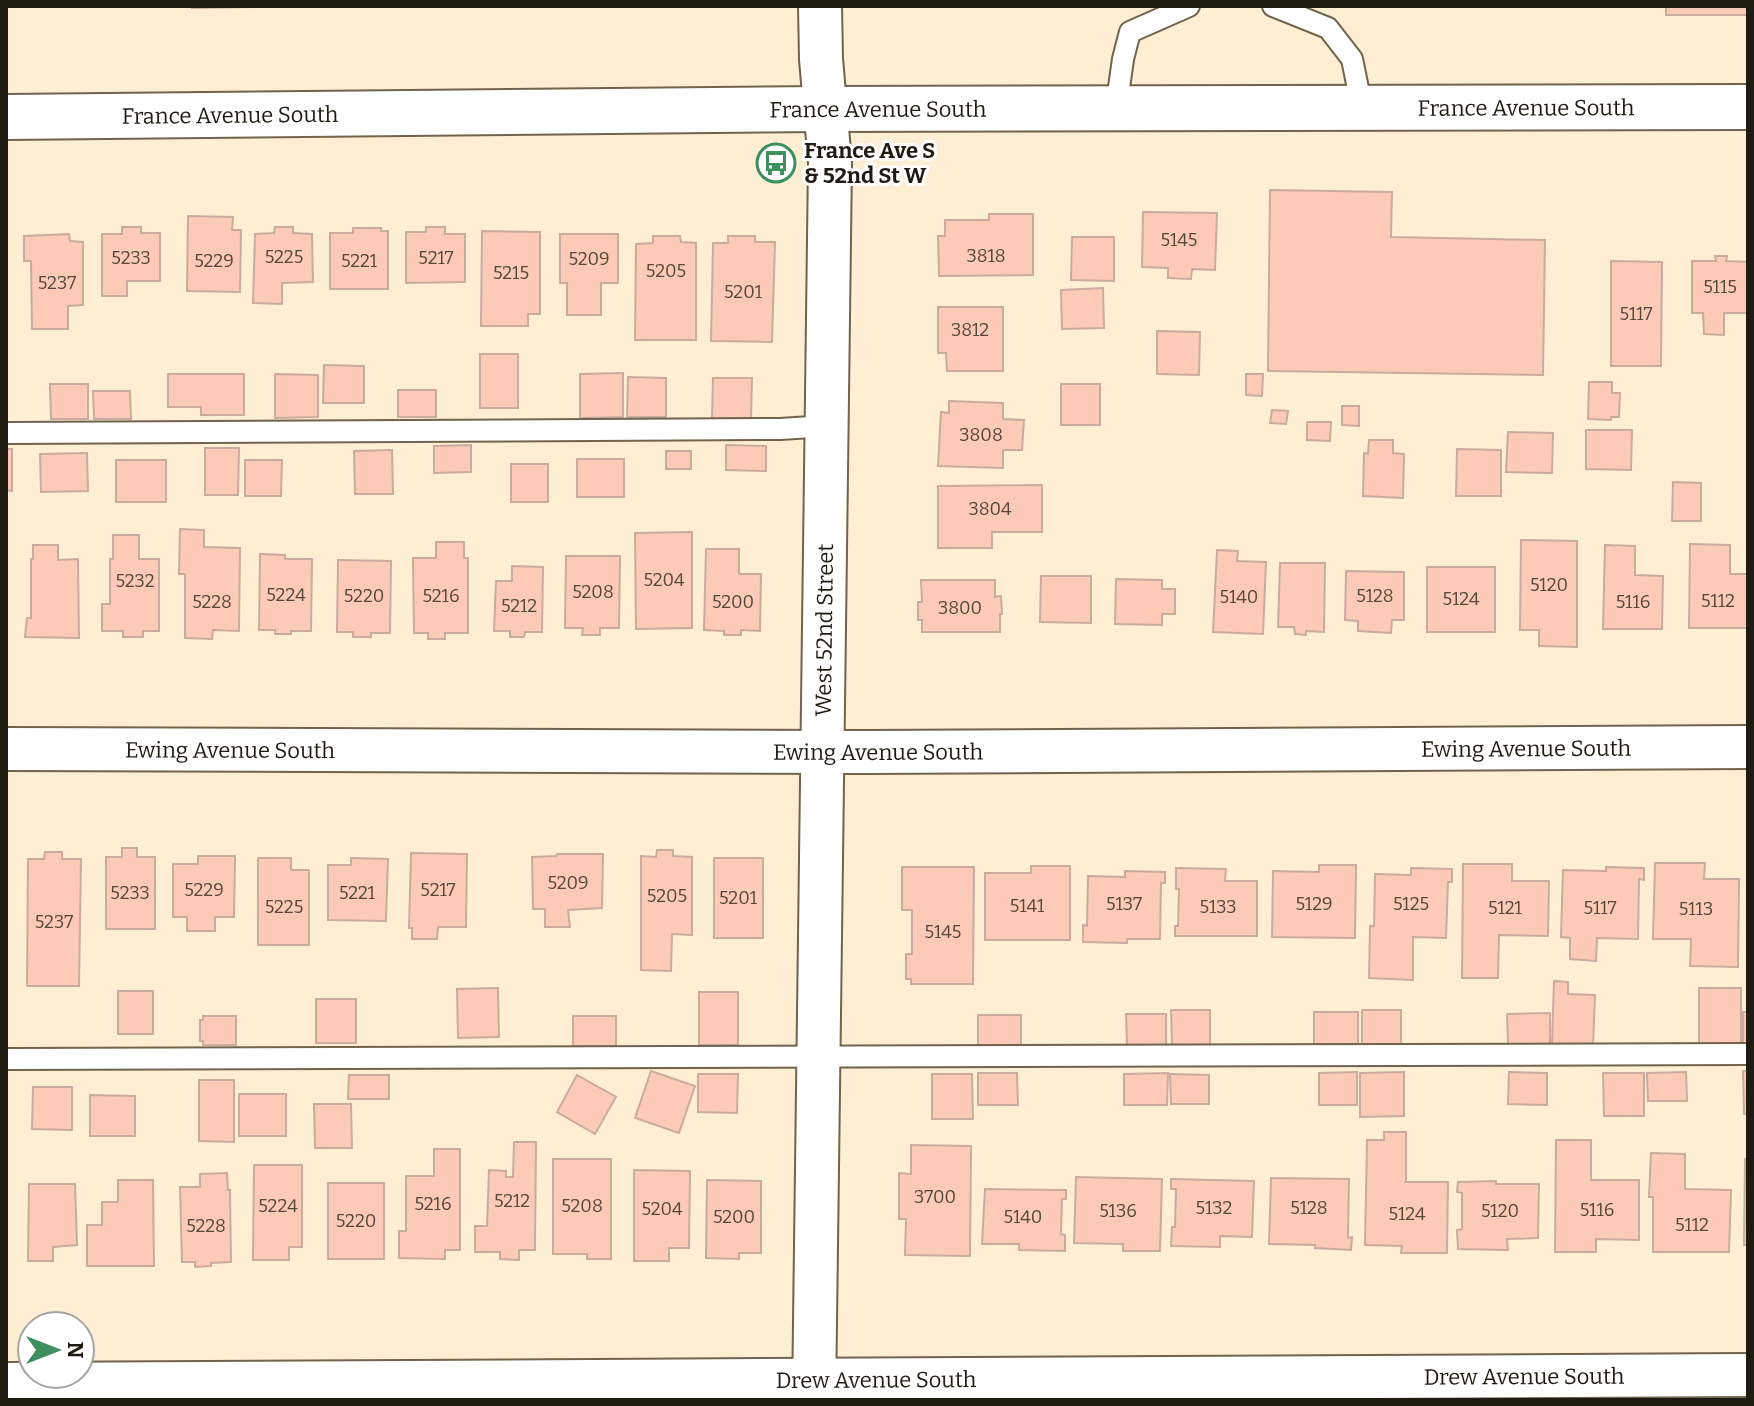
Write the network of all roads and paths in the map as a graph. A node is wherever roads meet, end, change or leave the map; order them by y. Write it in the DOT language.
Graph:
graph roads {
  1 [pos="820,6"];
  2 [pos="1189,6"];
  3 [pos="1273,6"];
  4 [pos="1748,107"];
  5 [pos="1362,108"];
  6 [pos="825,109"];
  7 [pos="1116,109"];
  8 [pos="6,117"];
  9 [pos="827,426"];
  10 [pos="6,433"];
  11 [pos="1748,747"];
  12 [pos="6,749"];
  13 [pos="823,752"];
  14 [pos="1748,1054"];
  15 [pos="819,1058"];
  16 [pos="6,1059"];
  17 [pos="1748,1375"];
  18 [pos="6,1384"];
  19 [pos="1102,1389"];
  20 [pos="814,1390"];
  1 -- 6 [label="street, West 52nd Street"];
  2 -- 7 [label="lane"];
  3 -- 5 [label="lane"];
  4 -- 5 [label="main road, France Avenue South"];
  5 -- 7 [label="main road, France Avenue South"];
  6 -- 7 [label="main road, France Avenue South"];
  6 -- 8 [label="main road, France Avenue South"];
  6 -- 9 [label="street, West 52nd Street"];
  9 -- 10 [label="lane"];
  9 -- 13 [label="street, West 52nd Street"];
  11 -- 13 [label="street, Ewing Avenue South"];
  12 -- 13 [label="street, Ewing Avenue South"];
  13 -- 15 [label="street, West 52nd Street"];
  14 -- 15 [label="lane"];
  15 -- 16 [label="lane"];
  15 -- 20 [label="street, West 52nd Street"];
  17 -- 19 [label="street, Drew Avenue South"];
  18 -- 20 [label="street, Drew Avenue South"];
  19 -- 20 [label="street, Drew Avenue South"];
}
